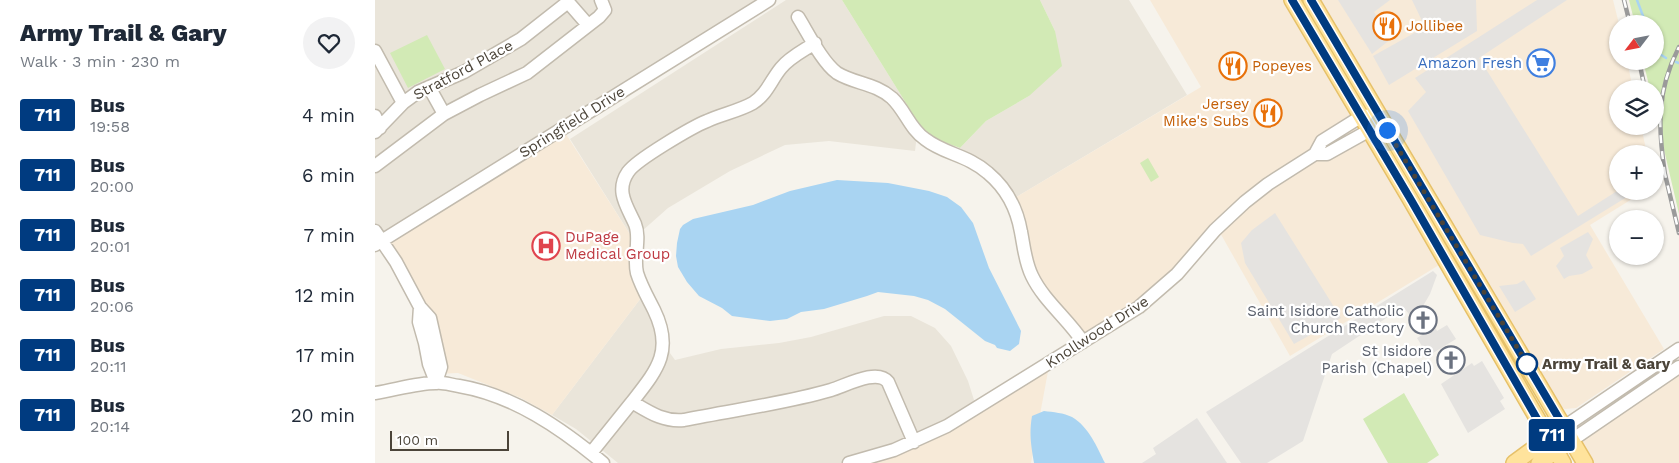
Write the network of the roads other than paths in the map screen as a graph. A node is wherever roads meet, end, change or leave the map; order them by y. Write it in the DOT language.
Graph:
graph roads {
  1 [pos="601,0"];
  2 [pos="769,0"];
  3 [pos="1292,0"];
  4 [pos="1311,0"];
  5 [pos="567,1"];
  6 [pos="798,16"];
  7 [pos="587,25"];
  8 [pos="815,43"];
  9 [pos="375,51"];
  10 [pos="429,87"];
  11 [pos="403,104"];
  12 [pos="444,114"];
  13 [pos="1378,115"];
  14 [pos="1362,116"];
  15 [pos="377,125"];
  16 [pos="1370,130"];
  17 [pos="1315,154"];
  18 [pos="375,166"];
  19 [pos="377,239"];
  20 [pos="1083,342"];
  21 [pos="1679,349"];
  22 [pos="1679,367"];
  23 [pos="437,382"];
  24 [pos="375,393"];
  25 [pos="632,402"];
  26 [pos="1568,433"];
  27 [pos="1548,438"];
  28 [pos="914,442"];
  29 [pos="591,453"];
  30 [pos="1559,457"];
  31 [pos="603,463"];
  32 [pos="849,463"];
  33 [pos="1514,463"];
  34 [pos="1539,463"];
  35 [pos="1585,463"];
  1 -- 7 [label="street"];
  2 -- 19 [label="street, Springfield Drive"];
  3 -- 14 [label="main road"];
  4 -- 13 [label="main road"];
  5 -- 7 [label="street"];
  5 -- 10 [label="street, Stratford Place"];
  6 -- 8 [label="street"];
  7 -- 12 [label="street"];
  8 -- 20 [label="street"];
  8 -- 25 [label="street"];
  9 -- 11 [label="street, Stratford Place"];
  10 -- 11 [label="street, Stratford Place"];
  10 -- 12 [label="street"];
  11 -- 15 [label="street, Stratford Place"];
  12 -- 18 [label="street"];
  13 -- 14 [label="street, Knollwood Drive"];
  13 -- 16 [label="street"];
  13 -- 26 [label="main road"];
  14 -- 16 [label="main road"];
  14 -- 17 [label="street, Knollwood Drive"];
  16 -- 17 [label="street, Knollwood Drive"];
  16 -- 27 [label="main road"];
  17 -- 20 [label="street, Knollwood Drive"];
  19 -- 23 [label="street"];
  20 -- 28 [label="street, Knollwood Drive"];
  21 -- 26 [label="street"];
  22 -- 26 [label="street"];
  23 -- 24 [label="street"];
  23 -- 29 [label="street"];
  25 -- 28 [label="street"];
  25 -- 29 [label="street"];
  26 -- 27 [label="main road"];
  26 -- 30 [label="main road"];
  26 -- 35 [label="main road"];
  27 -- 30 [label="main road"];
  27 -- 33 [label="main road"];
  28 -- 32 [label="street, Knollwood Drive"];
  29 -- 31 [label="street"];
  30 -- 34 [label="main road"];
}
